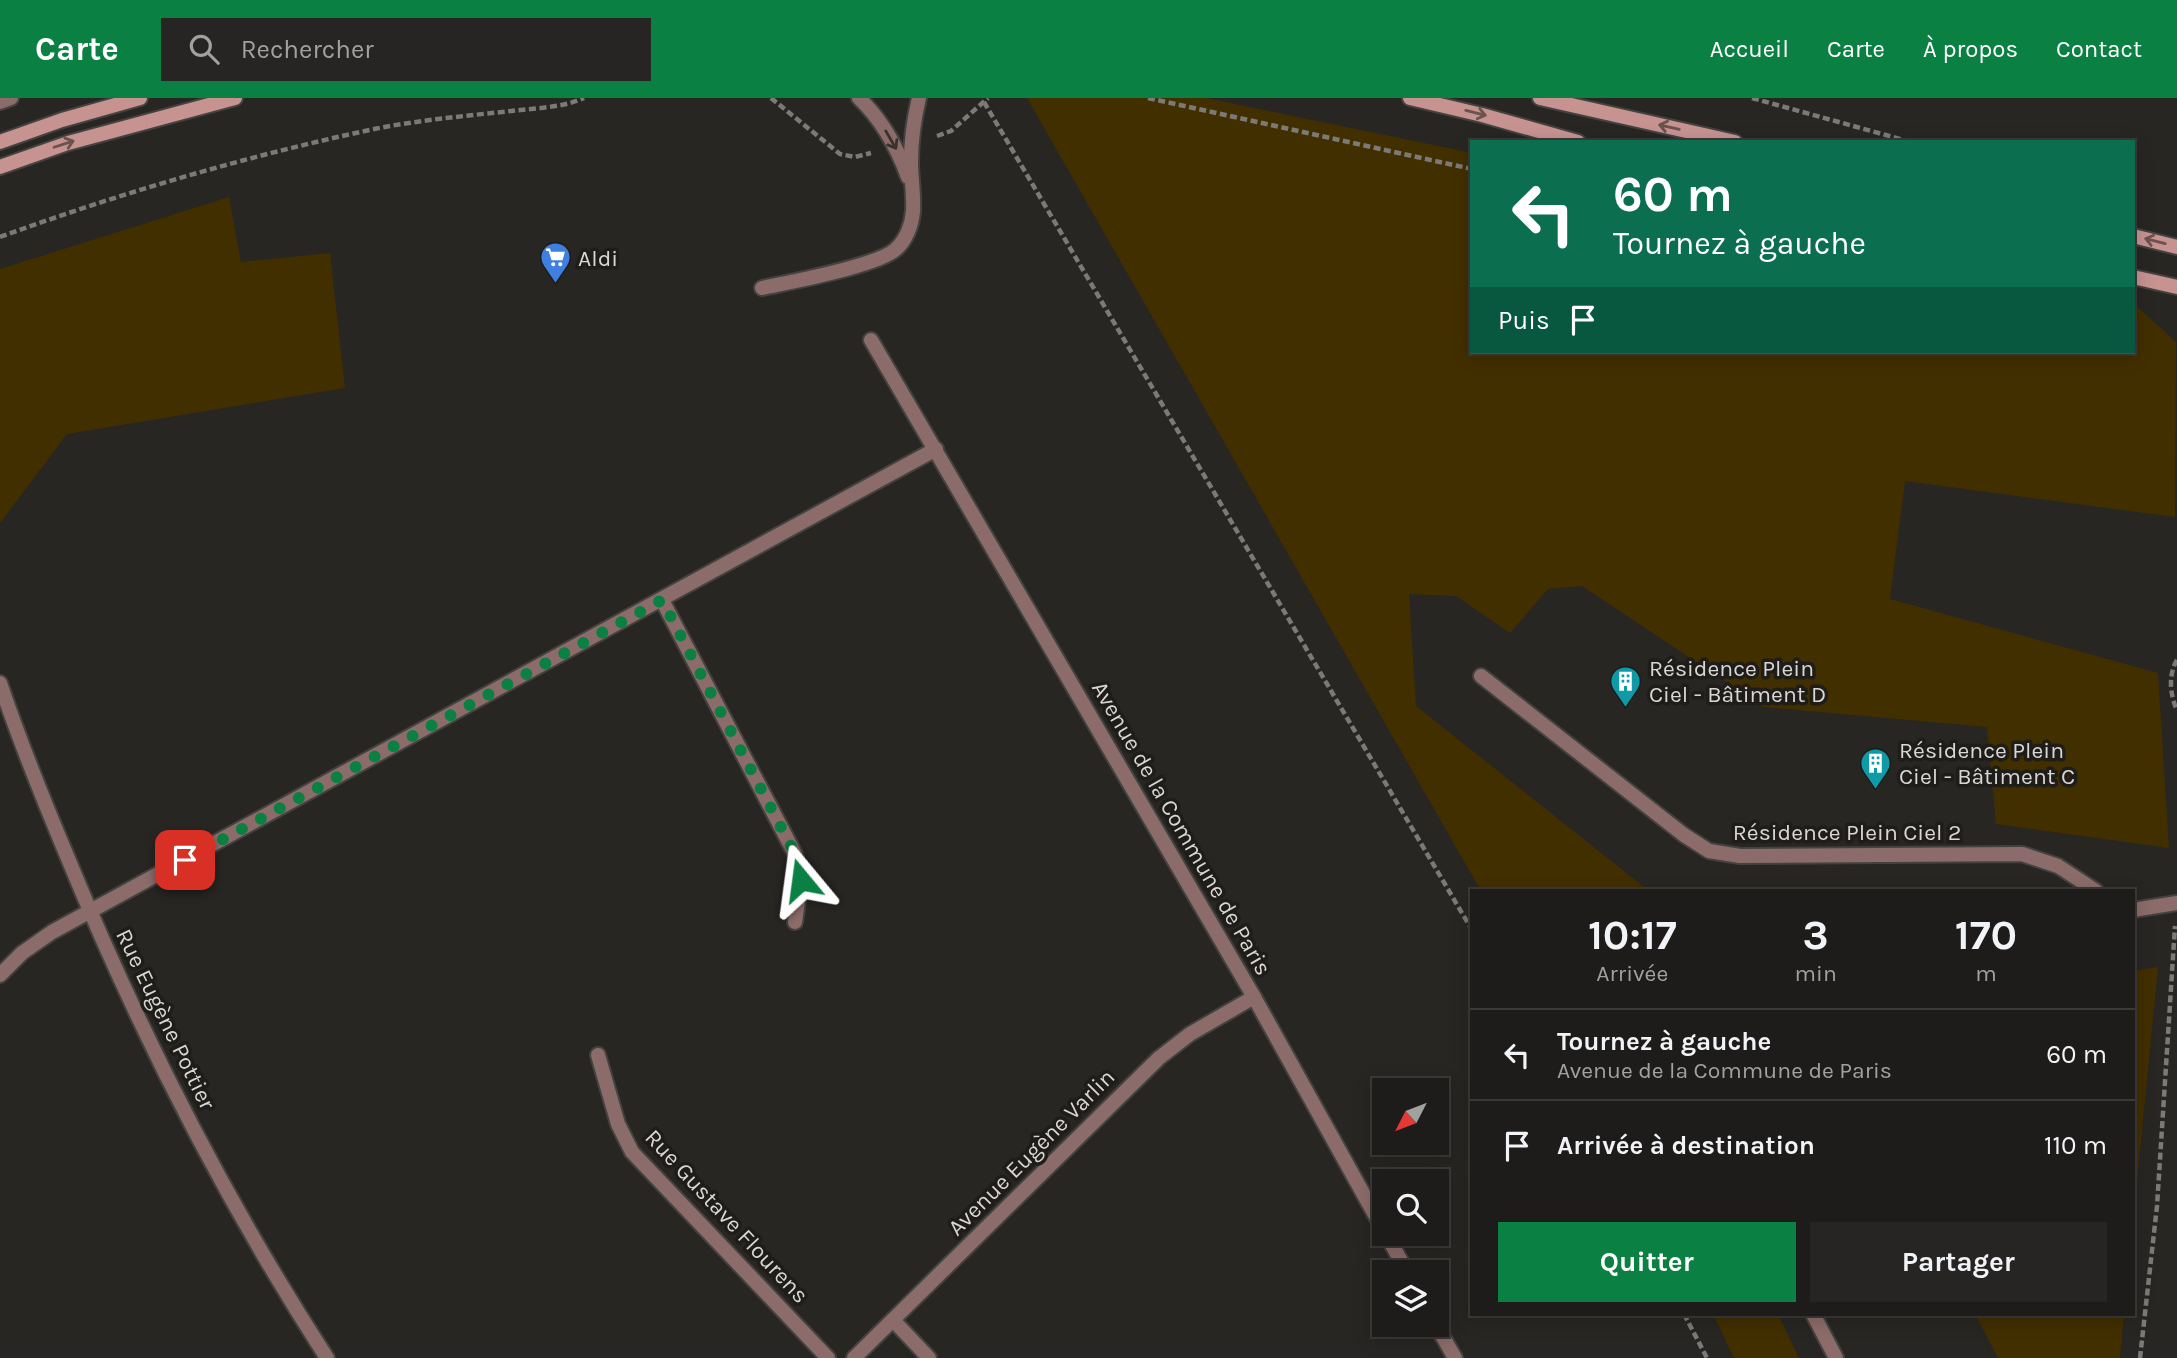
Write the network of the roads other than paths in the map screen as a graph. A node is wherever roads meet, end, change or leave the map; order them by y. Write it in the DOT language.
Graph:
graph roads {
  1 [pos="11,98"];
  2 [pos="140,98"];
  3 [pos="235,98"];
  4 [pos="859,98"];
  5 [pos="919,98"];
  6 [pos="1410,98"];
  7 [pos="1540,98"];
  8 [pos="0,102"];
  9 [pos="1571,140"];
  10 [pos="1726,140"];
  11 [pos="0,142"];
  12 [pos="0,167"];
  13 [pos="912,188"];
  14 [pos="2135,236"];
  15 [pos="2177,247"];
  16 [pos="2135,277"];
  17 [pos="2177,287"];
  18 [pos="762,288"];
  19 [pos="871,340"];
  20 [pos="936,449"];
  21 [pos="662,600"];
  22 [pos="1481,676"];
  23 [pos="0,683"];
  24 [pos="2093,889"];
  25 [pos="2177,903"];
  26 [pos="2135,910"];
  27 [pos="90,912"];
  28 [pos="795,922"];
  29 [pos="0,975"];
  30 [pos="1254,997"];
  31 [pos="598,1055"];
  32 [pos="1372,1209"];
  33 [pos="1814,1316"];
  34 [pos="893,1320"];
  35 [pos="1443,1337"];
  36 [pos="327,1358"];
  37 [pos="828,1358"];
  38 [pos="854,1358"];
  39 [pos="929,1358"];
  40 [pos="1455,1358"];
  41 [pos="1836,1358"];
  1 -- 8 [label="street"];
  2 -- 11 [label="main road"];
  12 -- 3 [label="main road, one-way"];
  4 -- 13 [label="street, one-way"];
  5 -- 13 [label="street"];
  6 -- 9 [label="main road, one-way"];
  10 -- 7 [label="main road, one-way"];
  13 -- 18 [label="street"];
  15 -- 14 [label="main road, one-way"];
  16 -- 17 [label="main road"];
  19 -- 20 [label="street, Avenue de la Commune de Paris"];
  20 -- 21 [label="street"];
  20 -- 30 [label="street, Avenue de la Commune de Paris"];
  21 -- 27 [label="street"];
  21 -- 28 [label="street"];
  22 -- 24 [label="street, Résidence Plein Ciel 2"];
  23 -- 27 [label="street, Rue Eugène Pottier"];
  25 -- 26 [label="street"];
  27 -- 29 [label="street"];
  27 -- 36 [label="street, Rue Eugène Pottier"];
  30 -- 32 [label="street, Avenue de la Commune de Paris"];
  30 -- 34 [label="street, Avenue Eugène Varlin"];
  31 -- 37 [label="street, Rue Gustave Flourens"];
  33 -- 41 [label="street"];
  34 -- 38 [label="street, Avenue Eugène Varlin"];
  34 -- 39 [label="street"];
  35 -- 40 [label="street"];
}
